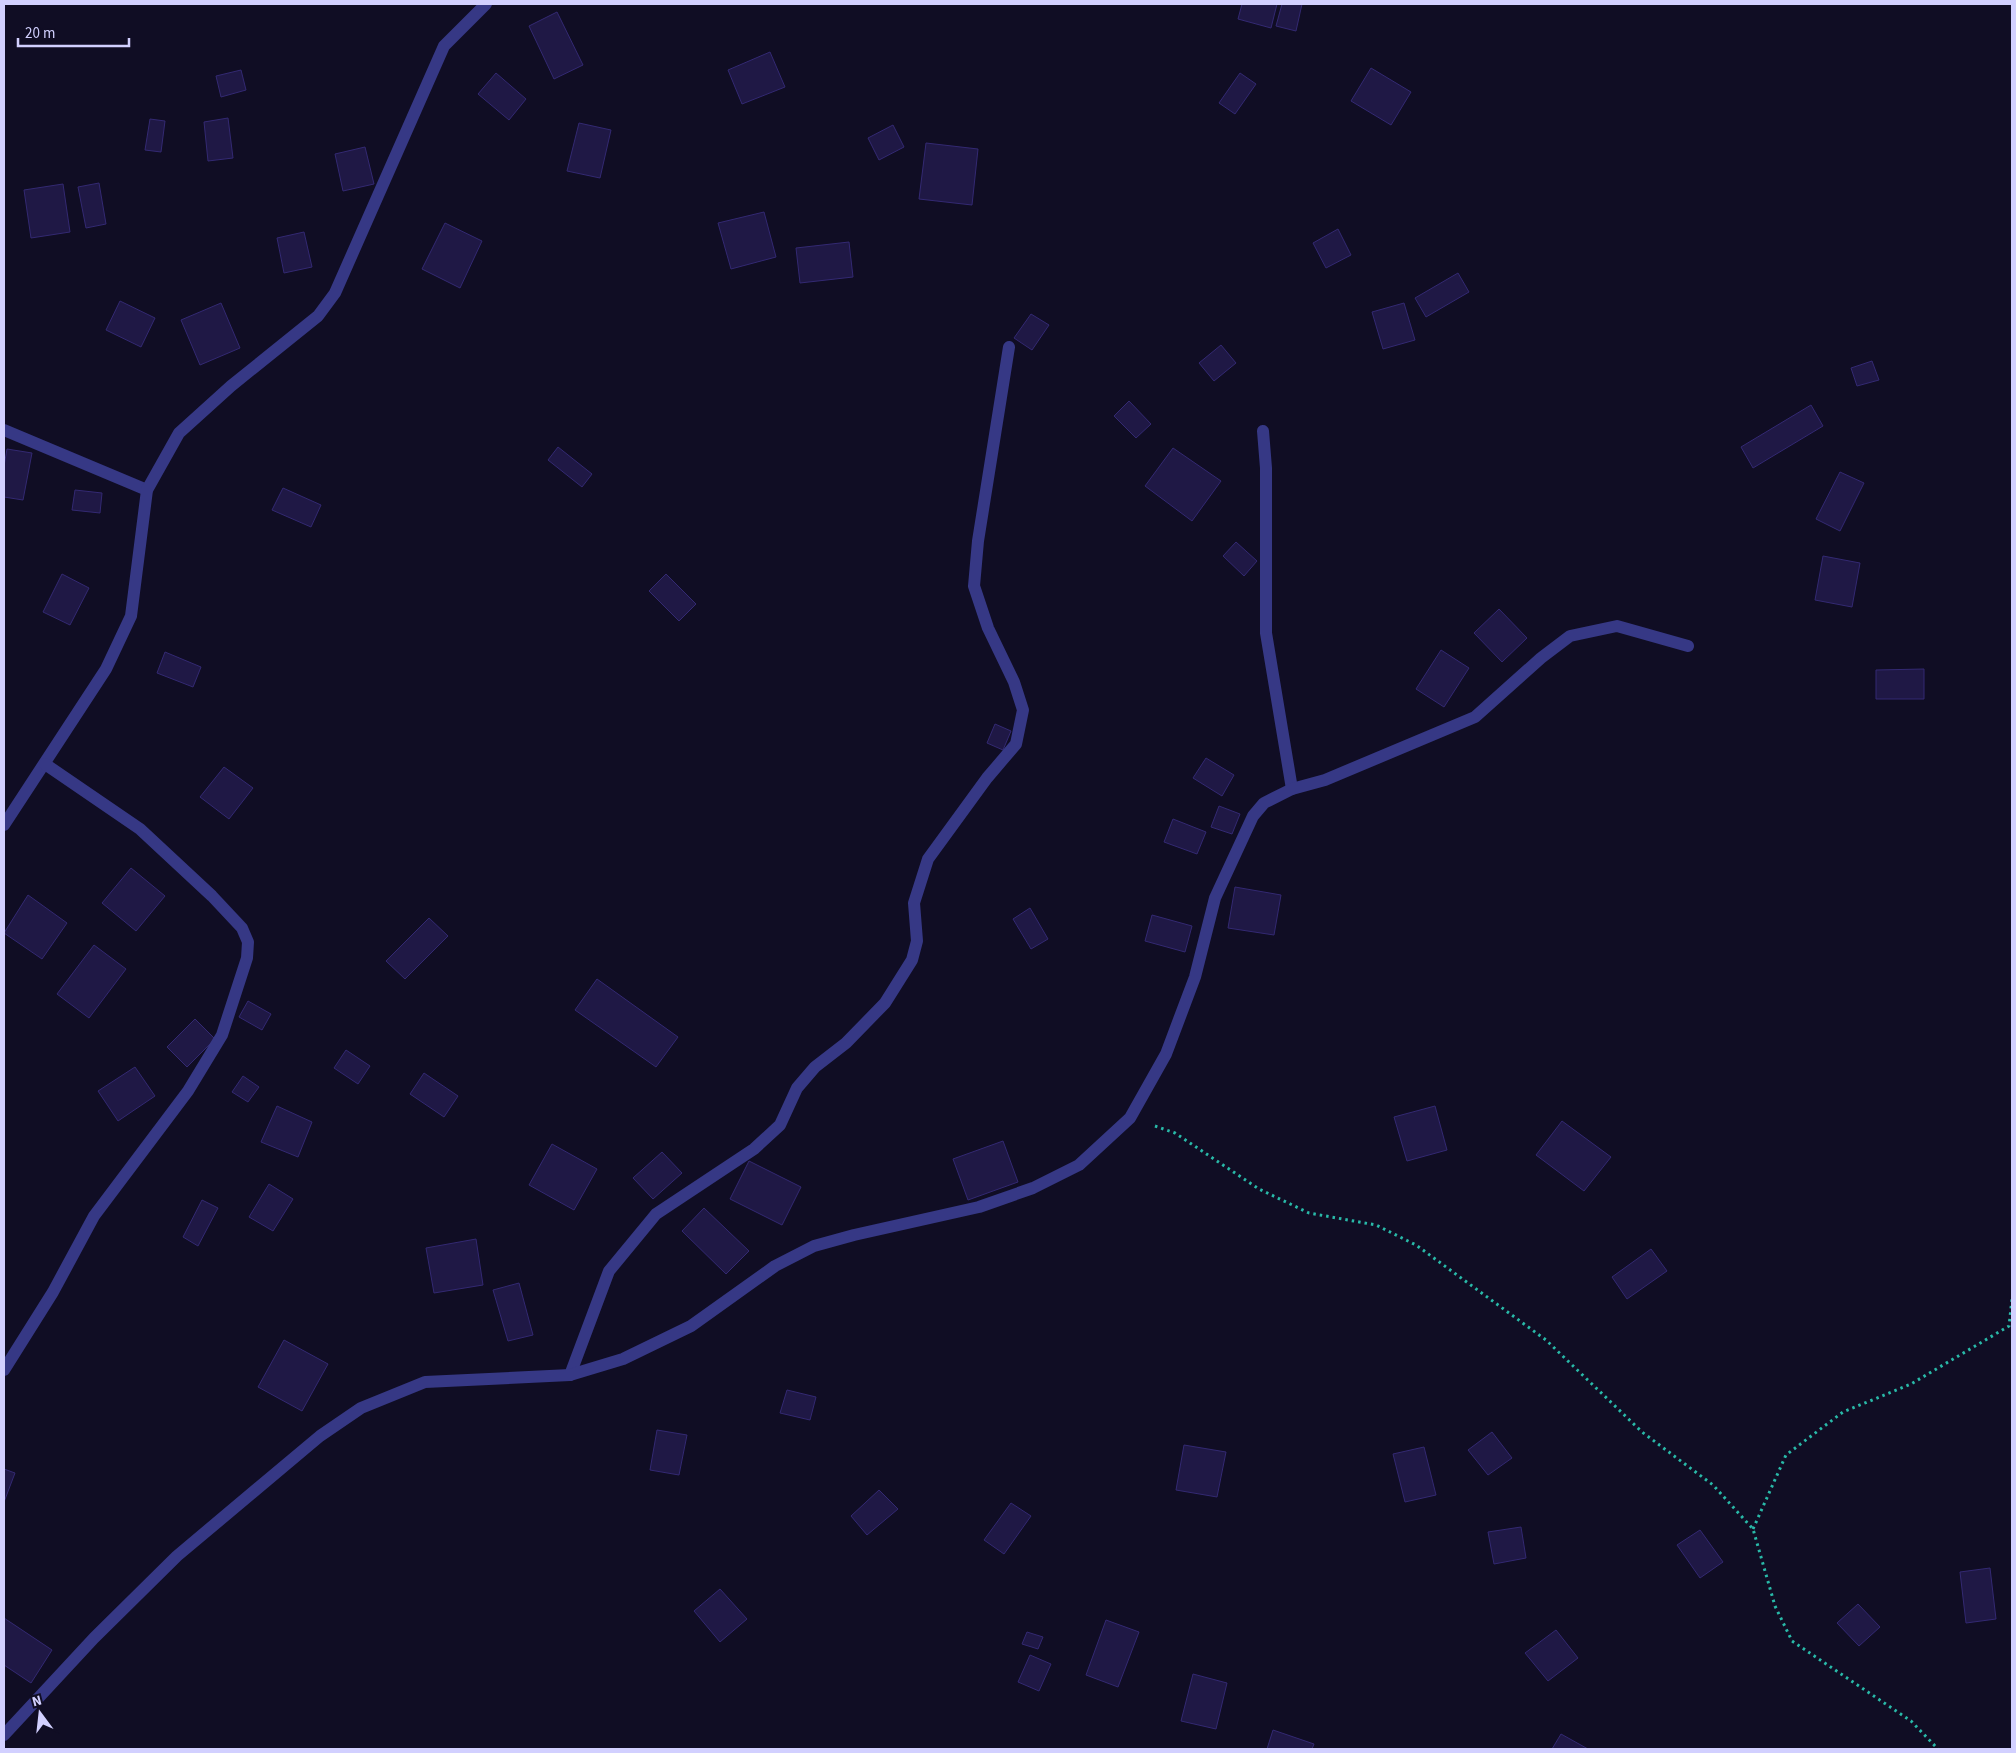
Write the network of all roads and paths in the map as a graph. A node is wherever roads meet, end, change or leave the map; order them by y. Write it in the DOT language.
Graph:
graph roads {
  1 [pos="486,4"];
  2 [pos="1010,347"];
  3 [pos="4,430"];
  4 [pos="1263,431"];
  5 [pos="148,490"];
  6 [pos="1688,646"];
  7 [pos="45,764"];
  8 [pos="1292,789"];
  9 [pos="4,825"];
  10 [pos="1130,1118"];
  11 [pos="2012,1299"];
  12 [pos="4,1370"];
  13 [pos="570,1375"];
  14 [pos="1753,1529"];
  15 [pos="4,1735"];
  16 [pos="1938,1749"];
  1 -- 5 [label="street"];
  2 -- 13 [label="street"];
  3 -- 5 [label="street"];
  4 -- 8 [label="street"];
  5 -- 7 [label="street"];
  6 -- 8 [label="street"];
  7 -- 9 [label="street"];
  7 -- 12 [label="street"];
  8 -- 10 [label="street"];
  10 -- 13 [label="street"];
  10 -- 14 [label="path"];
  11 -- 14 [label="path"];
  13 -- 15 [label="street"];
  14 -- 16 [label="path"];
}
